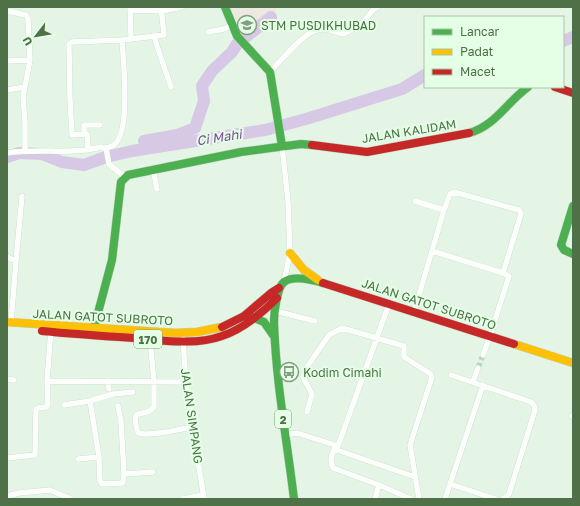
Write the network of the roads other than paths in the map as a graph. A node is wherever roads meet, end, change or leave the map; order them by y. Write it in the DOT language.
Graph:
graph roads {
  1 [pos="182,7"];
  2 [pos="226,7"];
  3 [pos="378,7"];
  4 [pos="130,8"];
  5 [pos="161,9"];
  6 [pos="7,11"];
  7 [pos="232,26"];
  8 [pos="208,32"];
  9 [pos="154,36"];
  10 [pos="131,38"];
  11 [pos="122,40"];
  12 [pos="30,60"];
  13 [pos="7,61"];
  14 [pos="270,72"];
  15 [pos="171,87"];
  16 [pos="24,88"];
  17 [pos="527,88"];
  18 [pos="558,88"];
  19 [pos="7,90"];
  20 [pos="573,93"];
  21 [pos="100,125"];
  22 [pos="84,134"];
  23 [pos="282,146"];
  24 [pos="106,149"];
  25 [pos="25,150"];
  26 [pos="88,150"];
  27 [pos="7,153"];
  28 [pos="153,169"];
  29 [pos="125,177"];
  30 [pos="157,189"];
  31 [pos="22,196"];
  32 [pos="415,201"];
  33 [pos="573,206"];
  34 [pos="444,210"];
  35 [pos="432,251"];
  36 [pos="290,253"];
  37 [pos="573,254"];
  38 [pos="7,257"];
  39 [pos="16,261"];
  40 [pos="503,273"];
  41 [pos="321,282"];
  42 [pos="282,285"];
  43 [pos="277,298"];
  44 [pos="389,304"];
  45 [pos="275,311"];
  46 [pos="414,312"];
  47 [pos="245,316"];
  48 [pos="256,318"];
  49 [pos="316,321"];
  50 [pos="8,325"];
  51 [pos="51,329"];
  52 [pos="90,330"];
  53 [pos="140,335"];
  54 [pos="490,336"];
  55 [pos="183,337"];
  56 [pos="274,338"];
  57 [pos="376,338"];
  58 [pos="150,339"];
  59 [pos="483,355"];
  60 [pos="573,363"];
  61 [pos="478,368"];
  62 [pos="451,375"];
  63 [pos="7,380"];
  64 [pos="14,380"];
  65 [pos="47,381"];
  66 [pos="108,381"];
  67 [pos="154,382"];
  68 [pos="186,382"];
  69 [pos="473,382"];
  70 [pos="483,385"];
  71 [pos="109,389"];
  72 [pos="133,392"];
  73 [pos="90,401"];
  74 [pos="64,406"];
  75 [pos="118,406"];
  76 [pos="307,412"];
  77 [pos="193,427"];
  78 [pos="285,435"];
  79 [pos="336,448"];
  80 [pos="99,457"];
  81 [pos="7,458"];
  82 [pos="78,458"];
  83 [pos="152,472"];
  84 [pos="124,474"];
  85 [pos="415,477"];
  86 [pos="450,484"];
  87 [pos="379,485"];
  88 [pos="7,496"];
  89 [pos="204,497"];
  90 [pos="71,499"];
  91 [pos="183,499"];
  92 [pos="294,499"];
  93 [pos="375,499"];
  94 [pos="411,499"];
  95 [pos="419,499"];
  96 [pos="445,499"];
  97 [pos="496,499"];
  98 [pos="503,499"];
  1 -- 5 [label="street"];
  2 -- 7 [label="main road"];
  3 -- 14 [label="street"];
  4 -- 5 [label="street"];
  4 -- 10 [label="street"];
  5 -- 9 [label="street"];
  6 -- 12 [label="street"];
  7 -- 8 [label="street"];
  7 -- 14 [label="main road"];
  9 -- 10 [label="street"];
  9 -- 15 [label="street"];
  10 -- 11 [label="street"];
  11 -- 22 [label="street"];
  11 -- 24 [label="street"];
  12 -- 13 [label="street"];
  12 -- 16 [label="street"];
  14 -- 23 [label="main road"];
  16 -- 19 [label="street"];
  16 -- 25 [label="street"];
  17 -- 23 [label="main road, JALAN KALIDAM"];
  18 -- 20 [label="main road"];
  21 -- 22 [label="street"];
  22 -- 26 [label="street"];
  23 -- 28 [label="main road, JALAN KALIDAM"];
  23 -- 36 [label="street"];
  24 -- 26 [label="street"];
  24 -- 29 [label="street"];
  25 -- 26 [label="street"];
  25 -- 27 [label="street"];
  28 -- 29 [label="main road, JALAN KALIDAM"];
  28 -- 30 [label="street"];
  29 -- 52 [label="main road"];
  31 -- 39 [label="street"];
  32 -- 34 [label="street"];
  33 -- 37 [label="main road"];
  34 -- 35 [label="street"];
  34 -- 40 [label="street"];
  35 -- 40 [label="street"];
  35 -- 46 [label="street"];
  36 -- 41 [label="main road, 170"];
  36 -- 42 [label="street"];
  38 -- 39 [label="street"];
  39 -- 50 [label="street"];
  40 -- 54 [label="street"];
  41 -- 42 [label="main road, JALAN GATOT SUBROTO / 170"];
  41 -- 44 [label="main road, JALAN GATOT SUBROTO / 170"];
  42 -- 43 [label="main road"];
  42 -- 47 [label="main road, JALAN GATOT SUBROTO / 170"];
  43 -- 45 [label="main road, 2"];
  43 -- 48 [label="main road, JALAN GATOT SUBROTO / 170"];
  44 -- 46 [label="main road, JALAN GATOT SUBROTO / 170"];
  44 -- 57 [label="street"];
  45 -- 49 [label="street"];
  45 -- 56 [label="main road, 2"];
  46 -- 54 [label="main road, JALAN GATOT SUBROTO / 170"];
  47 -- 48 [label="main road"];
  47 -- 55 [label="main road, JALAN GATOT SUBROTO / 170"];
  48 -- 55 [label="main road, JALAN GATOT SUBROTO / 170"];
  48 -- 56 [label="main road, 2"];
  50 -- 51 [label="main road, JALAN GATOT SUBROTO / 170"];
  51 -- 52 [label="main road, JALAN GATOT SUBROTO / 170"];
  51 -- 65 [label="street"];
  52 -- 53 [label="main road, JALAN GATOT SUBROTO / 170"];
  53 -- 55 [label="main road, JALAN GATOT SUBROTO / 170"];
  53 -- 58 [label="main road, JALAN GATOT SUBROTO / 170"];
  54 -- 59 [label="street"];
  54 -- 60 [label="main road, JALAN GATOT SUBROTO / 170"];
  55 -- 58 [label="main road, JALAN GATOT SUBROTO / 170"];
  55 -- 68 [label="street, JALAN SIMPANG"];
  56 -- 78 [label="main road, 2"];
  57 -- 76 [label="street"];
  57 -- 79 [label="street"];
  57 -- 85 [label="street"];
  58 -- 67 [label="street"];
  61 -- 69 [label="street"];
  62 -- 69 [label="street"];
  63 -- 64 [label="street"];
  65 -- 66 [label="street"];
  65 -- 81 [label="street"];
  66 -- 67 [label="street"];
  66 -- 71 [label="street"];
  67 -- 68 [label="street"];
  67 -- 77 [label="street"];
  68 -- 77 [label="street, JALAN SIMPANG"];
  69 -- 70 [label="street"];
  70 -- 86 [label="street"];
  70 -- 98 [label="street"];
  72 -- 73 [label="street"];
  73 -- 74 [label="street"];
  73 -- 80 [label="street"];
  75 -- 84 [label="street"];
  77 -- 89 [label="street, JALAN SIMPANG"];
  78 -- 79 [label="street"];
  78 -- 92 [label="main road, 2"];
  79 -- 85 [label="street"];
  79 -- 87 [label="street"];
  80 -- 82 [label="street"];
  80 -- 84 [label="street"];
  83 -- 84 [label="street"];
  85 -- 95 [label="street"];
  86 -- 96 [label="street"];
  86 -- 97 [label="street"];
  87 -- 93 [label="street"];
  87 -- 94 [label="street"];
  88 -- 90 [label="street"];
  89 -- 91 [label="street"];
}
